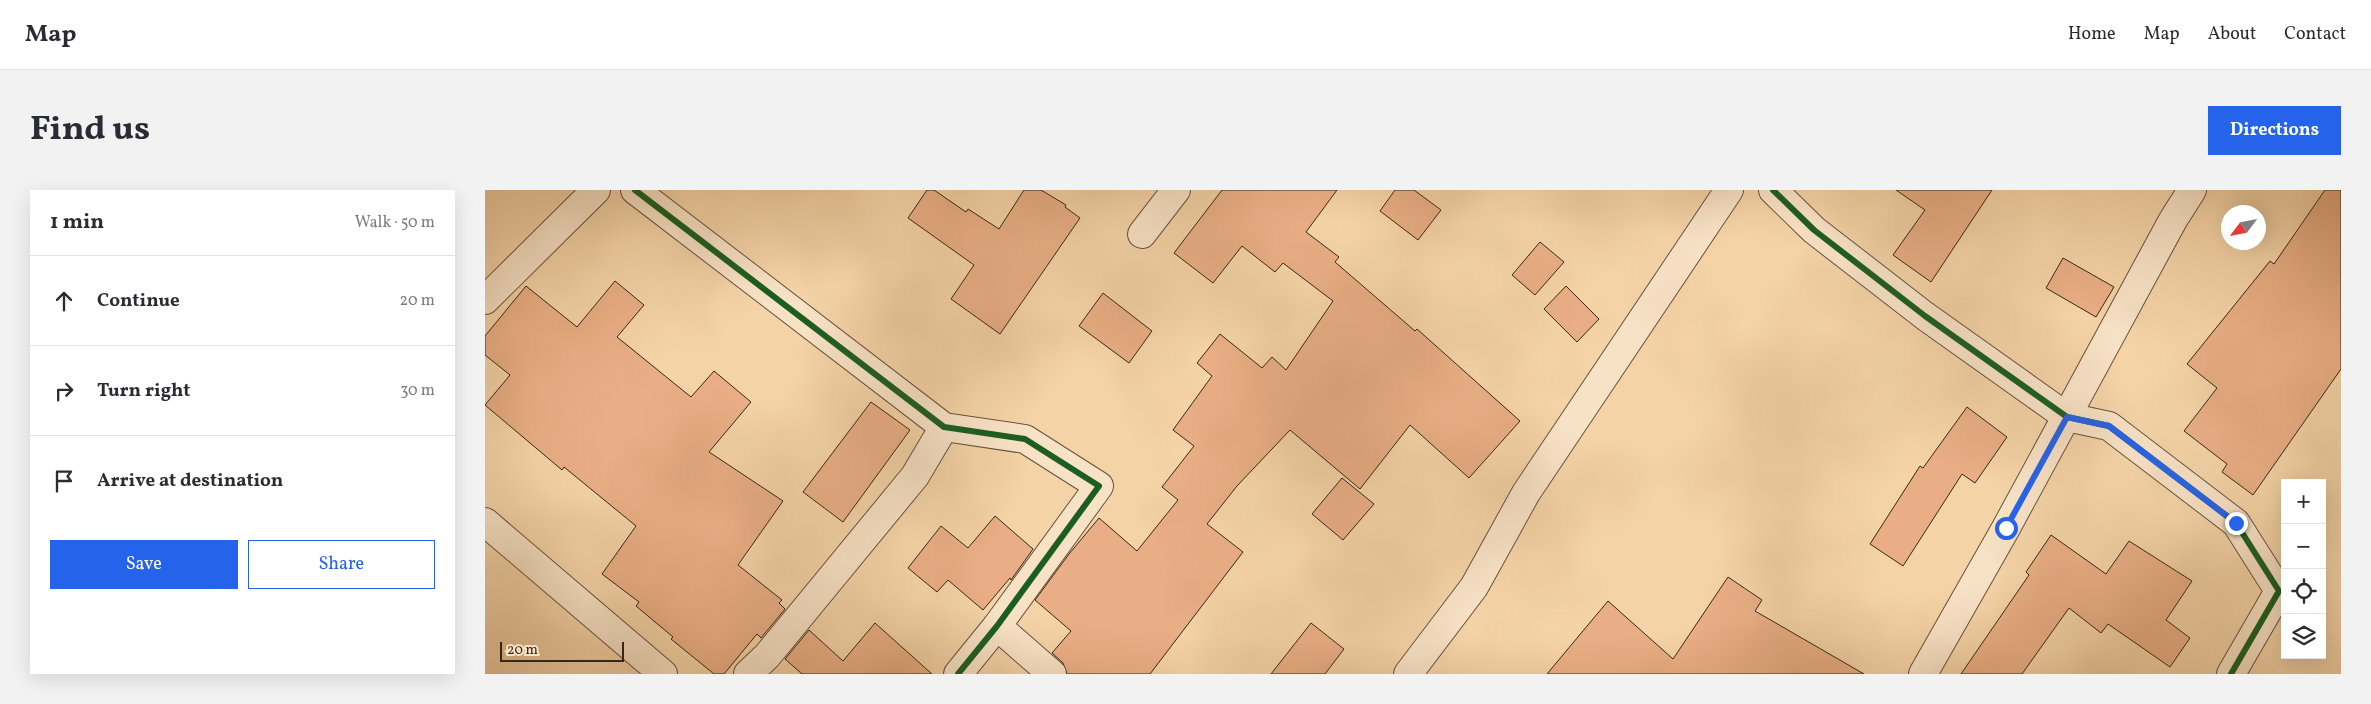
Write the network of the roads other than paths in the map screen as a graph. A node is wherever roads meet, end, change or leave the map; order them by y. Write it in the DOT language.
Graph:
graph roads {
  1 [pos="596,190"];
  2 [pos="635,190"];
  3 [pos="1175,190"];
  4 [pos="1729,190"];
  5 [pos="1773,190"];
  6 [pos="2192,190"];
  7 [pos="1142,234"];
  8 [pos="485,300"];
  9 [pos="2067,417"];
  10 [pos="944,427"];
  11 [pos="485,522"];
  12 [pos="997,626"];
  13 [pos="663,674"];
  14 [pos="748,674"];
  15 [pos="958,674"];
  16 [pos="1052,674"];
  17 [pos="1408,674"];
  18 [pos="1923,674"];
  19 [pos="2231,674"];
  1 -- 8 [label="street"];
  2 -- 10 [label="street"];
  3 -- 7 [label="street"];
  4 -- 17 [label="street"];
  5 -- 9 [label="street"];
  6 -- 9 [label="street"];
  9 -- 18 [label="street"];
  9 -- 19 [label="street"];
  10 -- 12 [label="street"];
  10 -- 14 [label="street"];
  11 -- 13 [label="street"];
  12 -- 15 [label="street"];
  12 -- 16 [label="street"];
}
